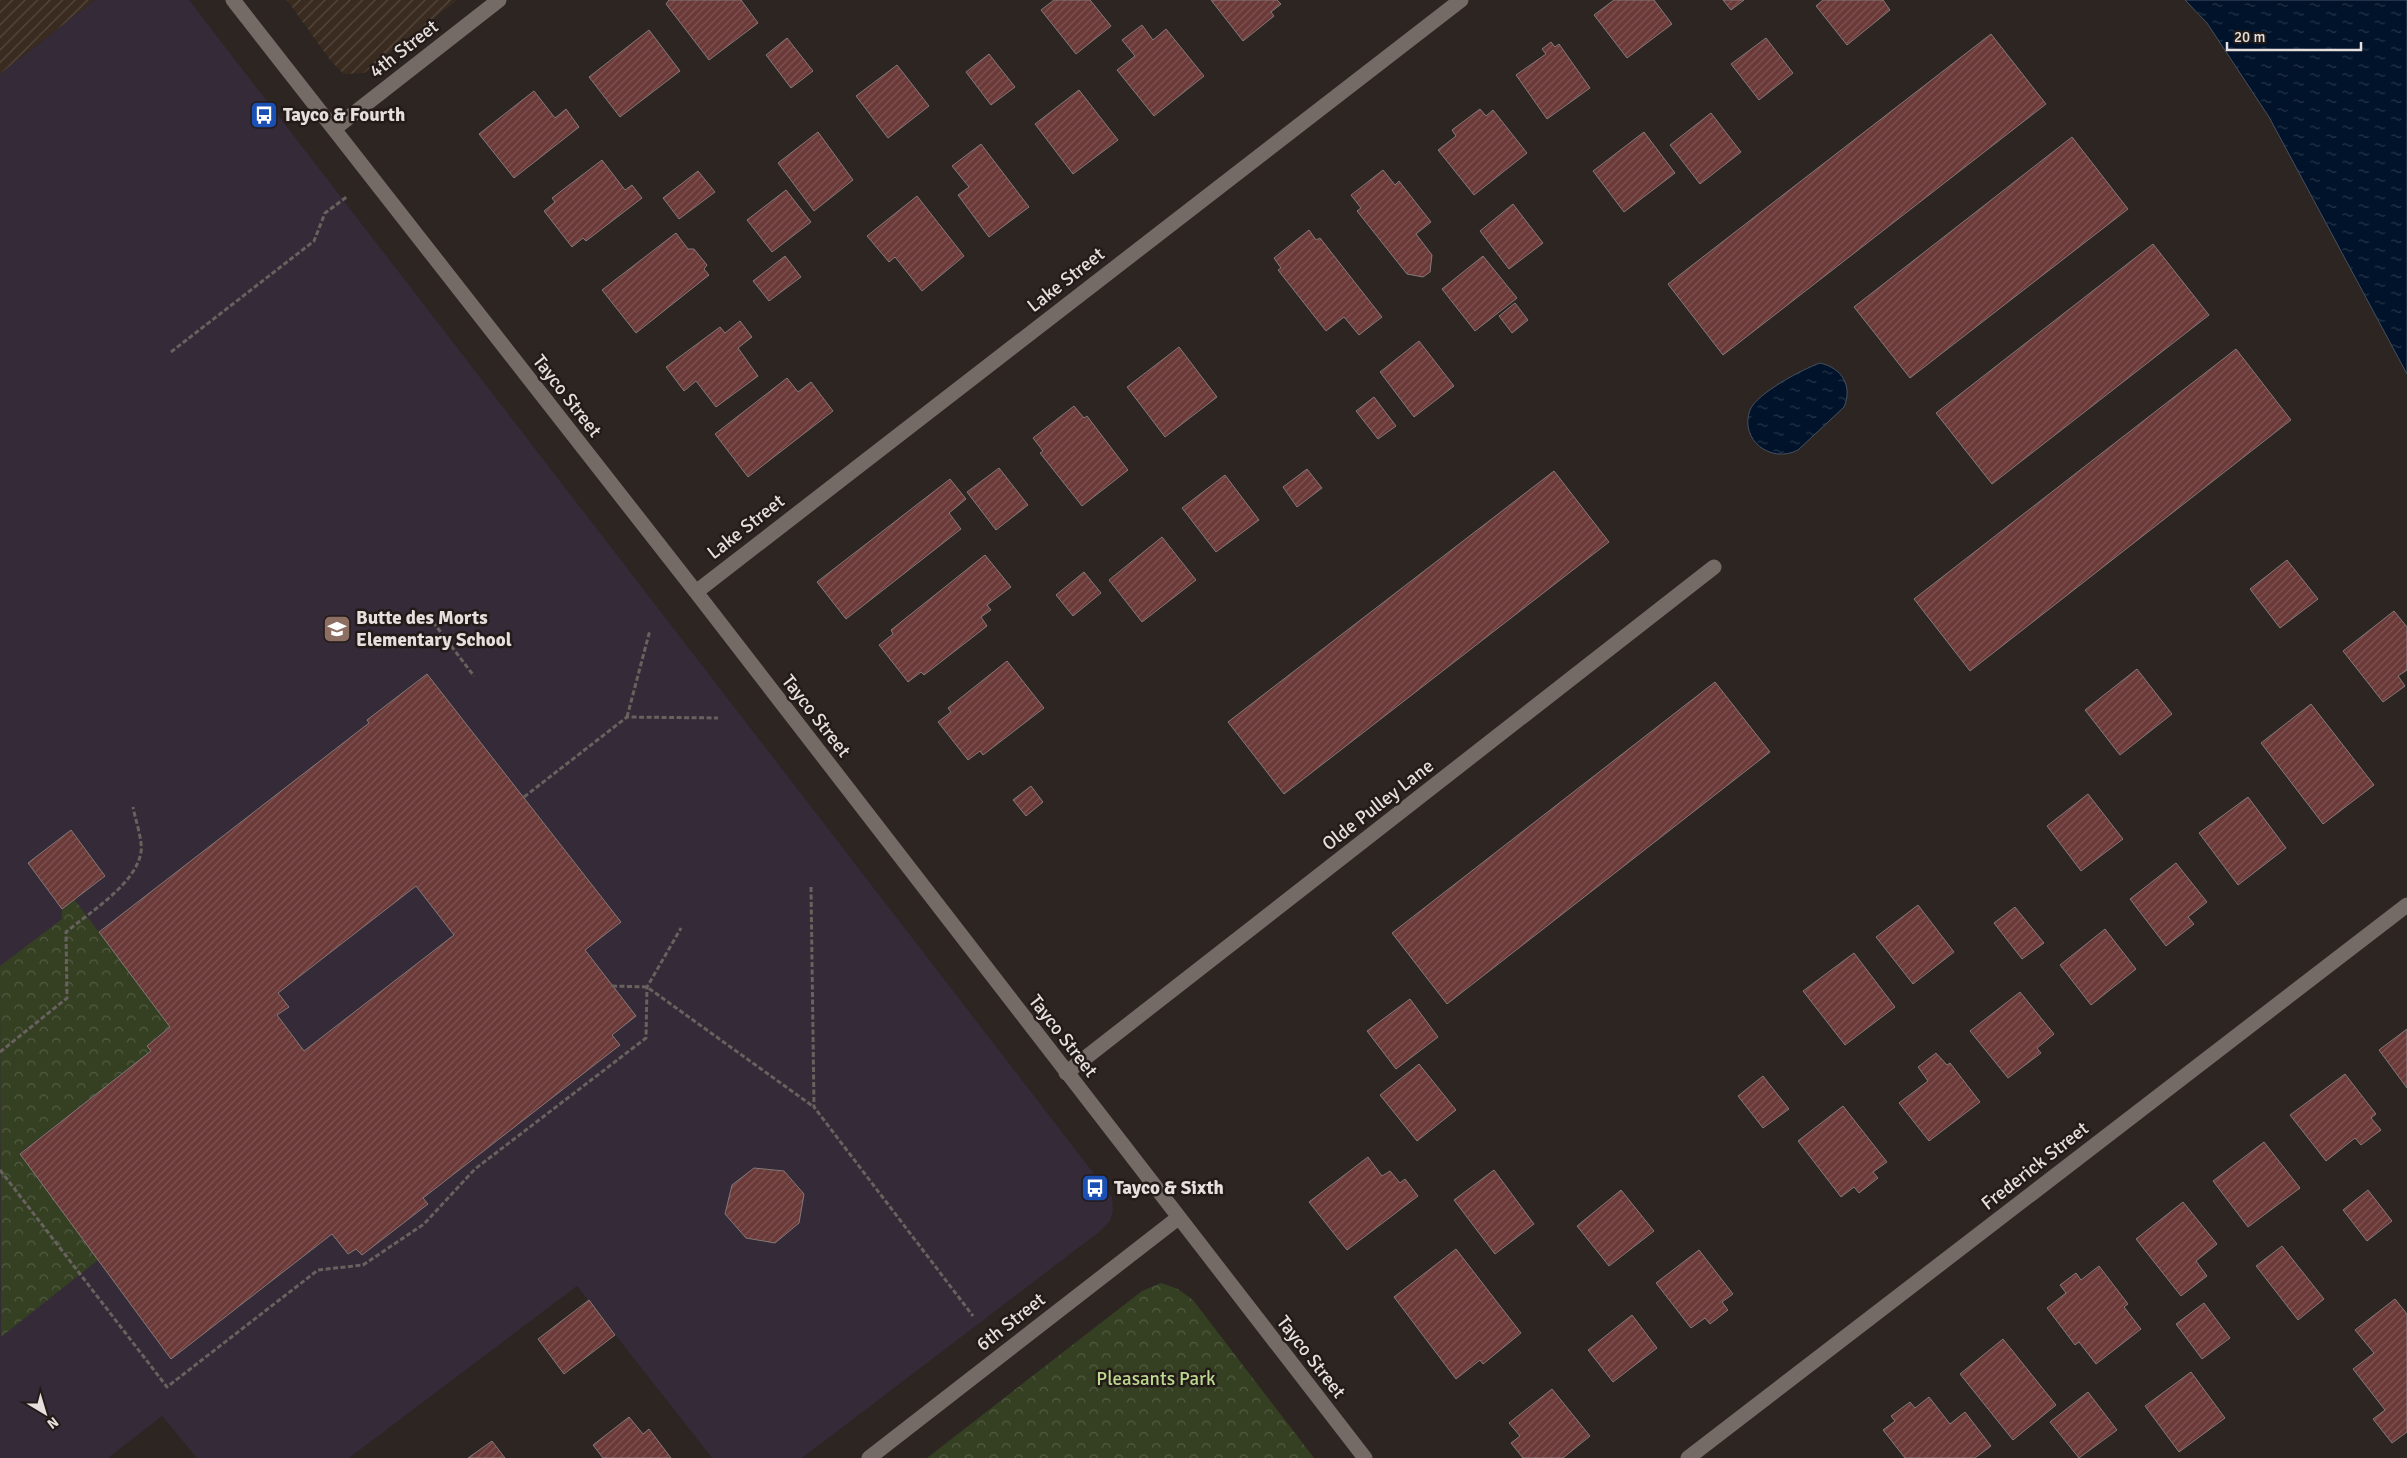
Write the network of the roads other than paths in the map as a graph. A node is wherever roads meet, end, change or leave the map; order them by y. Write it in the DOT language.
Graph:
graph roads {
  1 [pos="233,0"];
  2 [pos="499,0"];
  3 [pos="1461,0"];
  4 [pos="334,129"];
  5 [pos="1714,567"];
  6 [pos="696,592"];
  7 [pos="2407,905"];
  8 [pos="1066,1072"];
  9 [pos="1178,1218"];
  10 [pos="869,1458"];
  11 [pos="1364,1458"];
  12 [pos="1688,1458"];
  1 -- 4 [label="street, Tayco Street"];
  2 -- 4 [label="street, 4th Street"];
  3 -- 6 [label="street, Lake Street"];
  4 -- 6 [label="street, Tayco Street"];
  5 -- 8 [label="street, Olde Pulley Lane"];
  6 -- 8 [label="street, Tayco Street"];
  7 -- 12 [label="street, Frederick Street"];
  8 -- 9 [label="street, Tayco Street"];
  9 -- 10 [label="street, 6th Street"];
  9 -- 11 [label="street, Tayco Street"];
}
